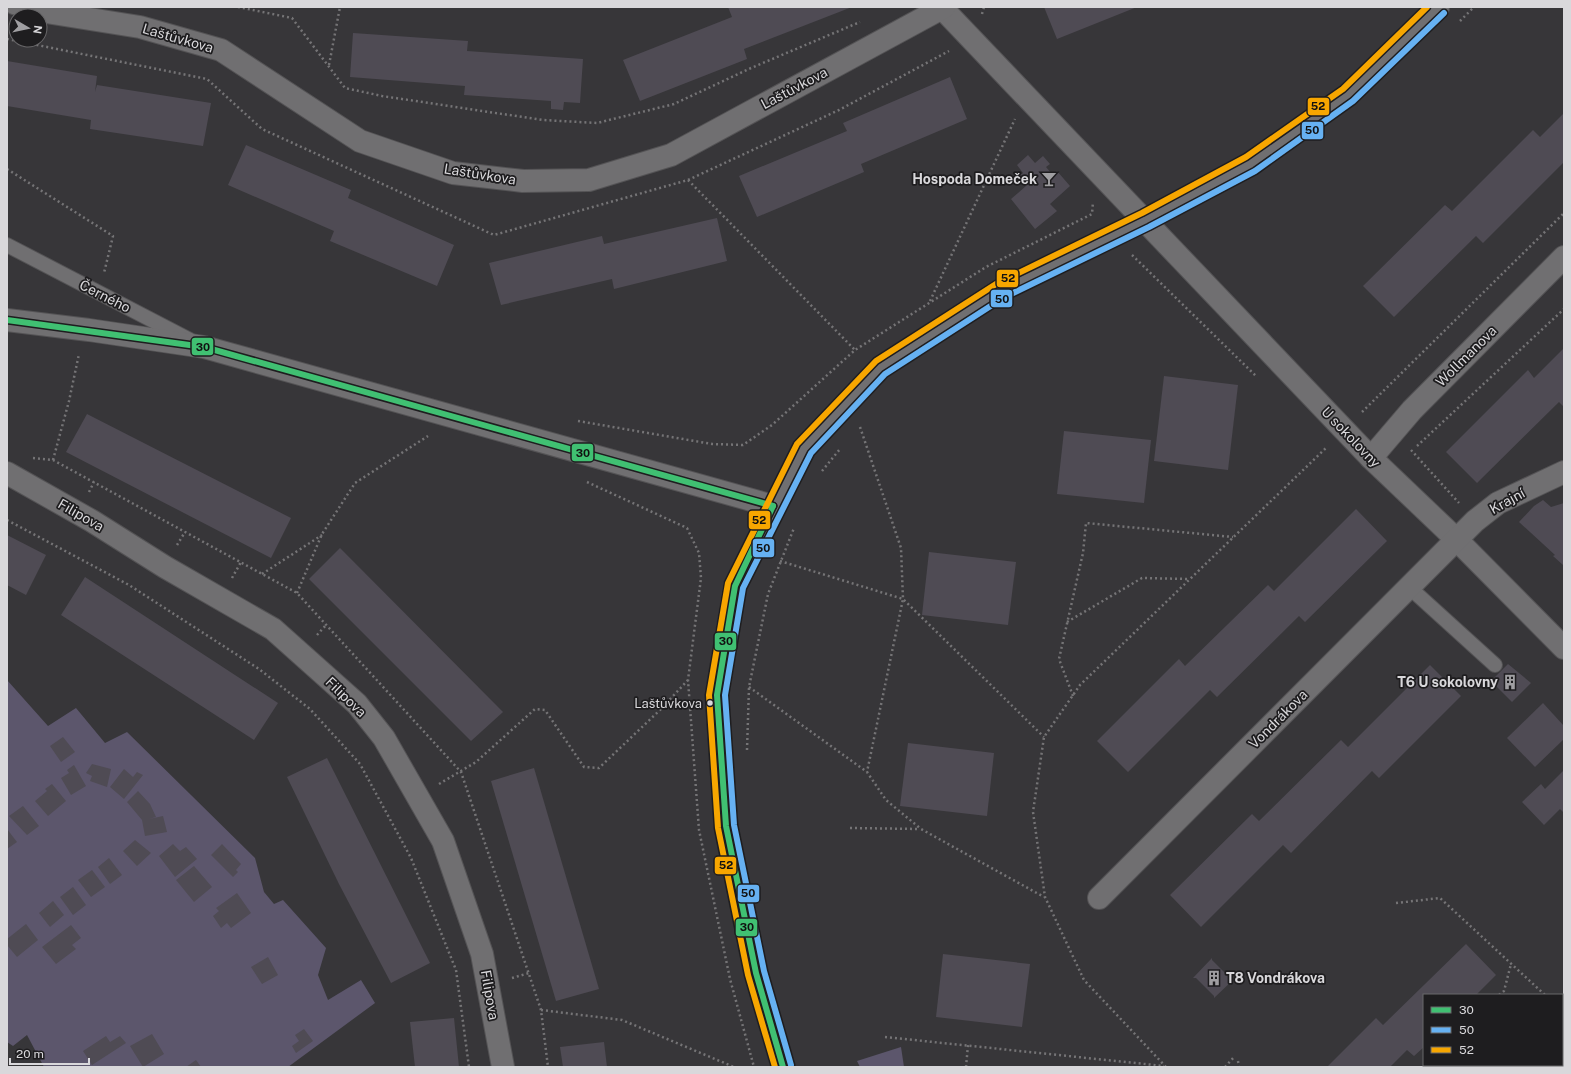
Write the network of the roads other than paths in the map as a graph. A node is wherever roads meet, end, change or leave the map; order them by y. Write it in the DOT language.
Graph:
graph roads {
  1 [pos="942,7"];
  2 [pos="1438,7"];
  3 [pos="48,12"];
  4 [pos="1146,220"];
  5 [pos="7,245"];
  6 [pos="1564,257"];
  7 [pos="7,320"];
  8 [pos="204,347"];
  9 [pos="1370,458"];
  10 [pos="1564,472"];
  11 [pos="7,473"];
  12 [pos="773,506"];
  13 [pos="1456,539"];
  14 [pos="1409,586"];
  15 [pos="1564,648"];
  16 [pos="1495,665"];
  17 [pos="1099,898"];
  18 [pos="503,1067"];
  19 [pos="783,1067"];
  1 -- 3 [label="street, Laštůvkova"];
  1 -- 4 [label="street, Laštůvkova"];
  2 -- 4 [label="street"];
  4 -- 9 [label="street, U sokolovny"];
  4 -- 12 [label="street"];
  5 -- 8 [label="lane, Černého"];
  6 -- 9 [label="street, Wollmanova"];
  7 -- 8 [label="street, Černého"];
  8 -- 12 [label="street, Černého"];
  9 -- 13 [label="street, U sokolovny"];
  10 -- 13 [label="street, Krajní"];
  11 -- 18 [label="street, Filipova"];
  12 -- 19 [label="street"];
  13 -- 14 [label="street, Vondrákova"];
  13 -- 15 [label="street, U sokolovny"];
  14 -- 16 [label="lane"];
  14 -- 17 [label="street, Vondrákova"];
}
